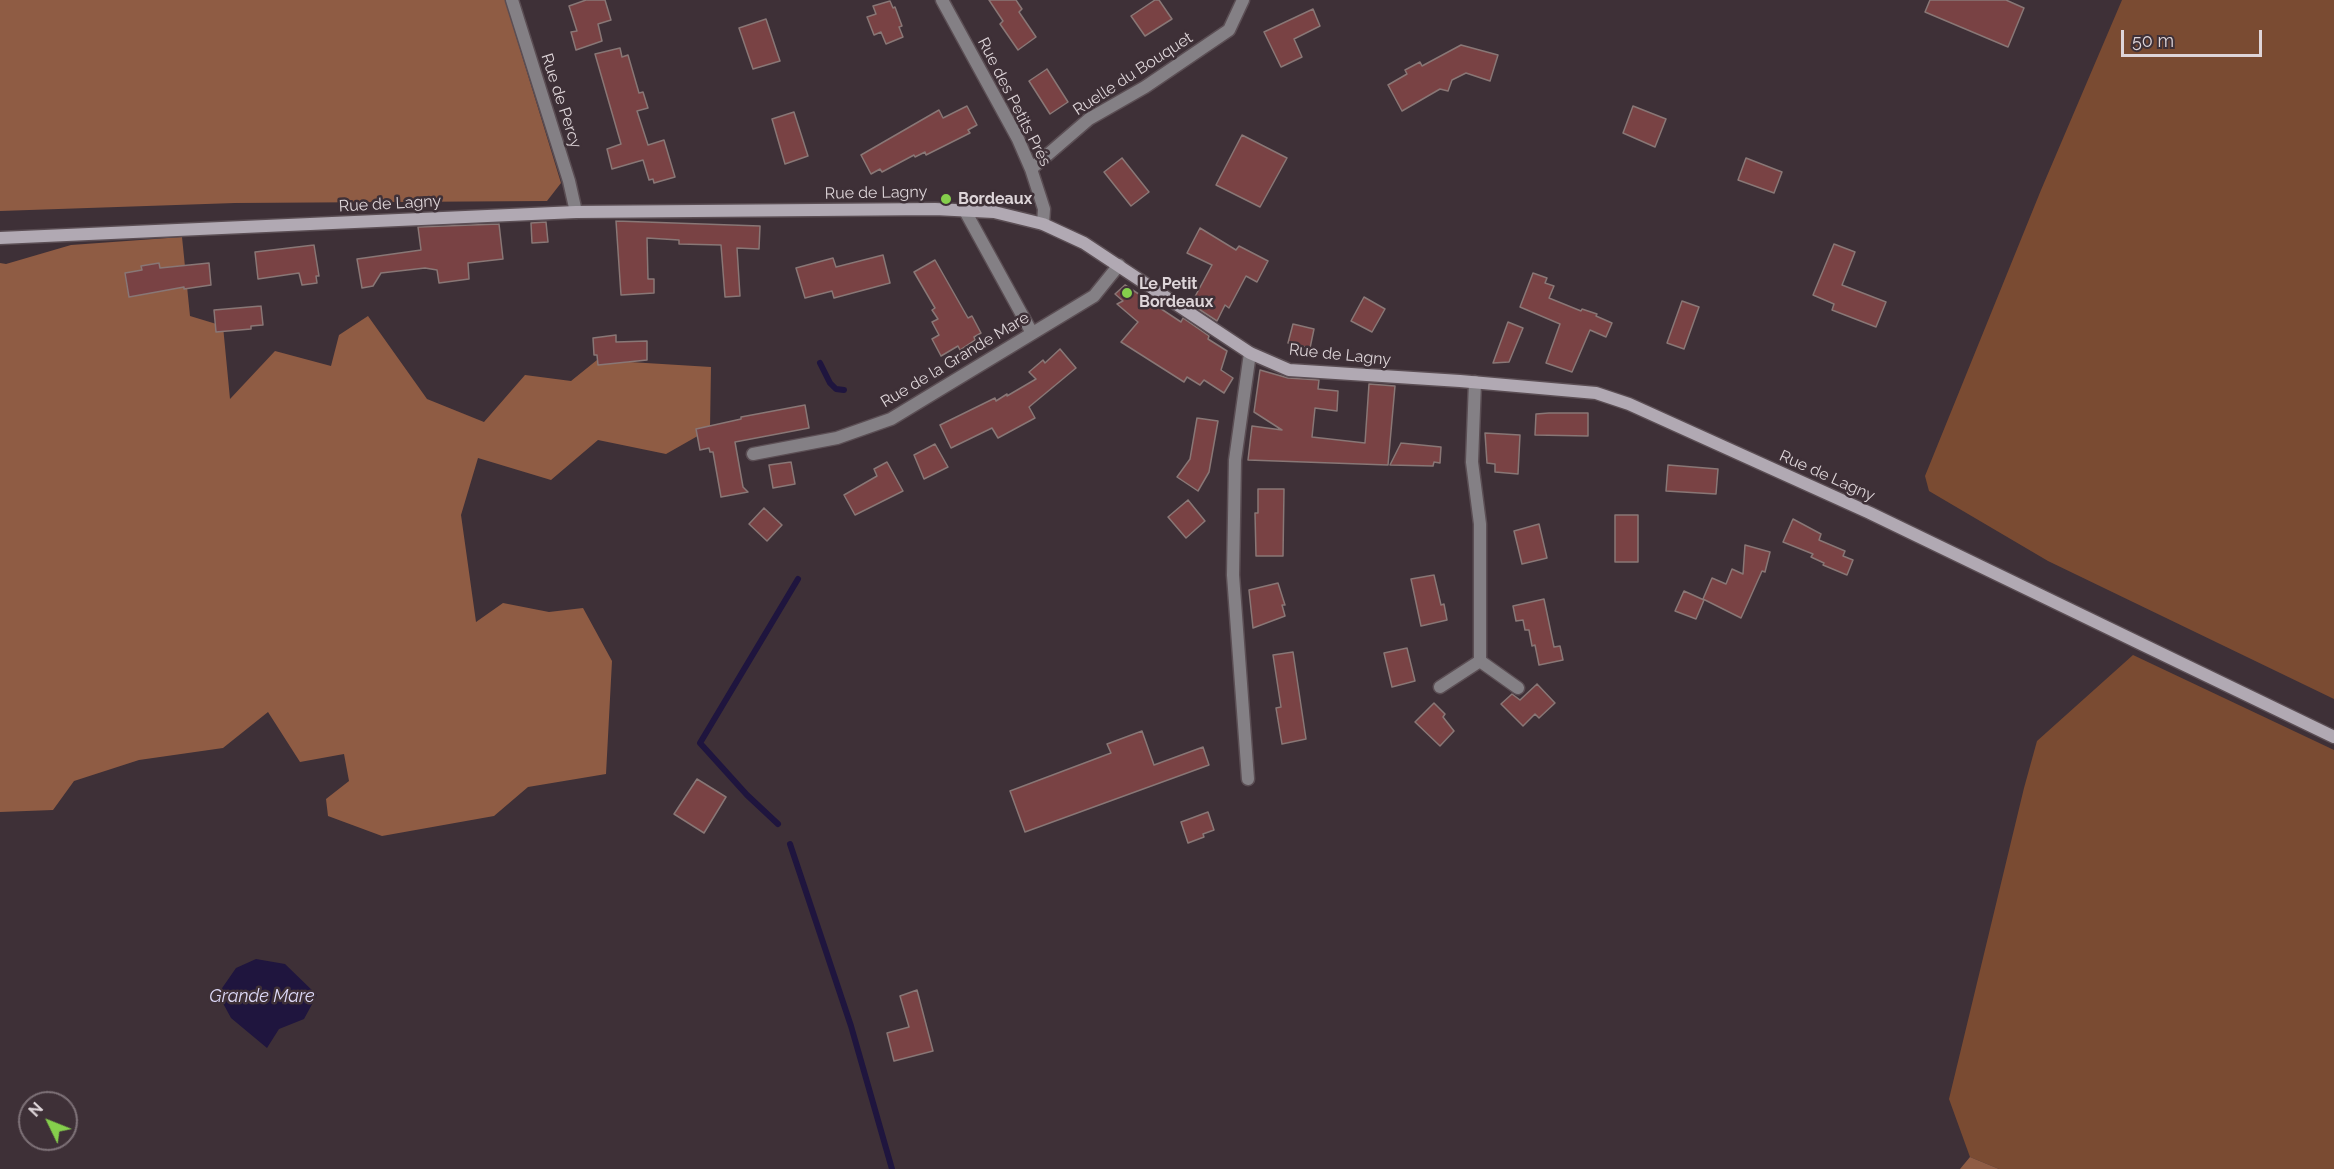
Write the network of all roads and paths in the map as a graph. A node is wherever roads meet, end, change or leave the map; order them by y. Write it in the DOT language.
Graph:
graph roads {
  1 [pos="512,0"];
  2 [pos="942,0"];
  3 [pos="1243,0"];
  4 [pos="1031,169"];
  5 [pos="964,209"];
  6 [pos="576,212"];
  7 [pos="1043,224"];
  8 [pos="0,238"];
  9 [pos="1119,265"];
  10 [pos="1032,333"];
  11 [pos="1250,353"];
  12 [pos="1475,382"];
  13 [pos="753,454"];
  14 [pos="1480,661"];
  15 [pos="1440,687"];
  16 [pos="1518,688"];
  17 [pos="2334,737"];
  18 [pos="1248,779"];
  1 -- 6 [label="street, Rue de Percy"];
  2 -- 4 [label="street, Rue des Petits Prés"];
  3 -- 4 [label="street, Ruelle du Bouquet"];
  4 -- 7 [label="street, Rue des Petits Prés"];
  5 -- 6 [label="main road, Rue de Lagny"];
  5 -- 7 [label="main road, Rue de Lagny"];
  5 -- 10 [label="street"];
  6 -- 8 [label="main road, Rue de Lagny"];
  7 -- 9 [label="main road, Rue de Lagny"];
  9 -- 10 [label="street, Rue de la Grande Mare"];
  9 -- 11 [label="main road, Rue de Lagny"];
  10 -- 13 [label="street, Rue de la Grande Mare"];
  11 -- 12 [label="main road, Rue de Lagny"];
  11 -- 18 [label="street"];
  12 -- 14 [label="street"];
  12 -- 17 [label="main road, Rue de Lagny"];
  14 -- 15 [label="street"];
  14 -- 16 [label="street"];
}
